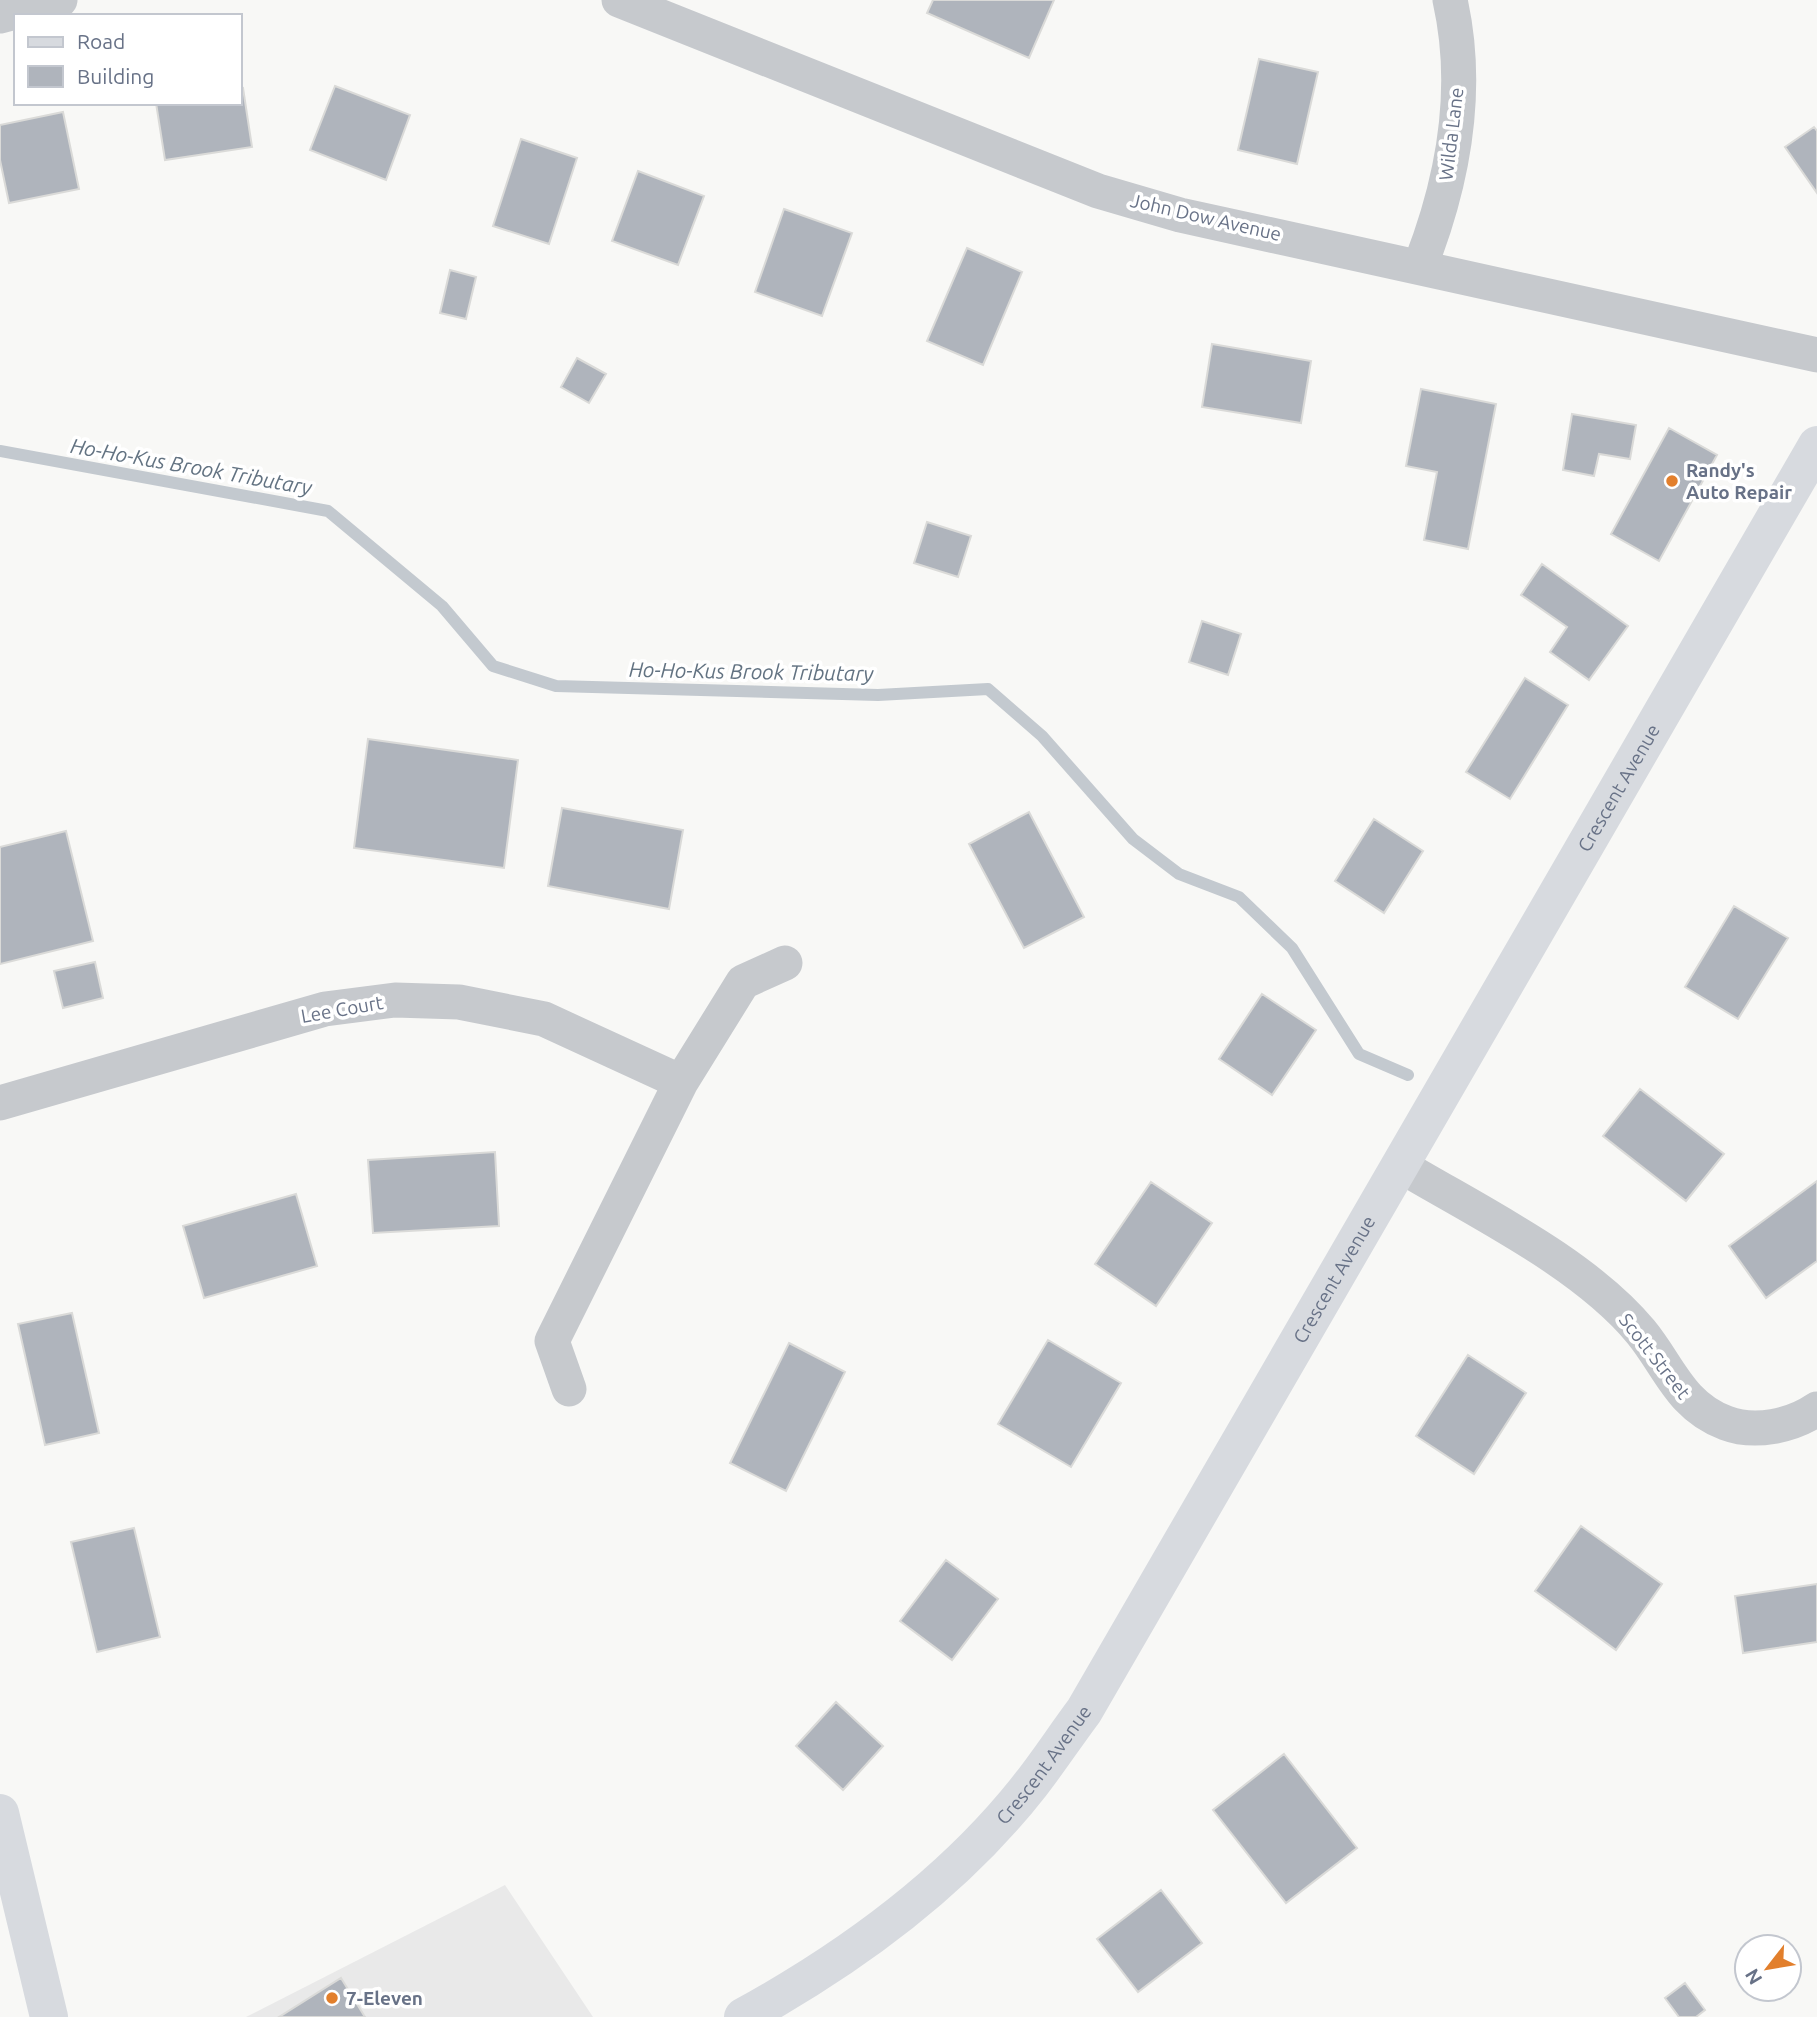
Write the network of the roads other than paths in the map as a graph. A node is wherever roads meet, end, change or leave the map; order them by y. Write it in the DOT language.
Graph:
graph roads {
  1 [pos="60,0"];
  2 [pos="619,0"];
  3 [pos="1450,0"];
  4 [pos="0,16"];
  5 [pos="1420,266"];
  6 [pos="1817,355"];
  7 [pos="1817,445"];
  8 [pos="785,962"];
  9 [pos="681,1082"];
  10 [pos="0,1103"];
  11 [pos="1401,1166"];
  12 [pos="569,1389"];
  13 [pos="1817,1409"];
  14 [pos="0,1813"];
  15 [pos="49,2017"];
  16 [pos="743,2017"];
  1 -- 4 [label="street"];
  2 -- 5 [label="street, John Dow Avenue"];
  3 -- 5 [label="street, Wilda Lane"];
  5 -- 6 [label="street, John Dow Avenue"];
  7 -- 11 [label="main road, Crescent Avenue"];
  8 -- 9 [label="street"];
  9 -- 10 [label="street, Lee Court"];
  9 -- 12 [label="street"];
  11 -- 13 [label="street, Scott Street"];
  11 -- 16 [label="main road, Crescent Avenue"];
  14 -- 15 [label="main road"];
}
